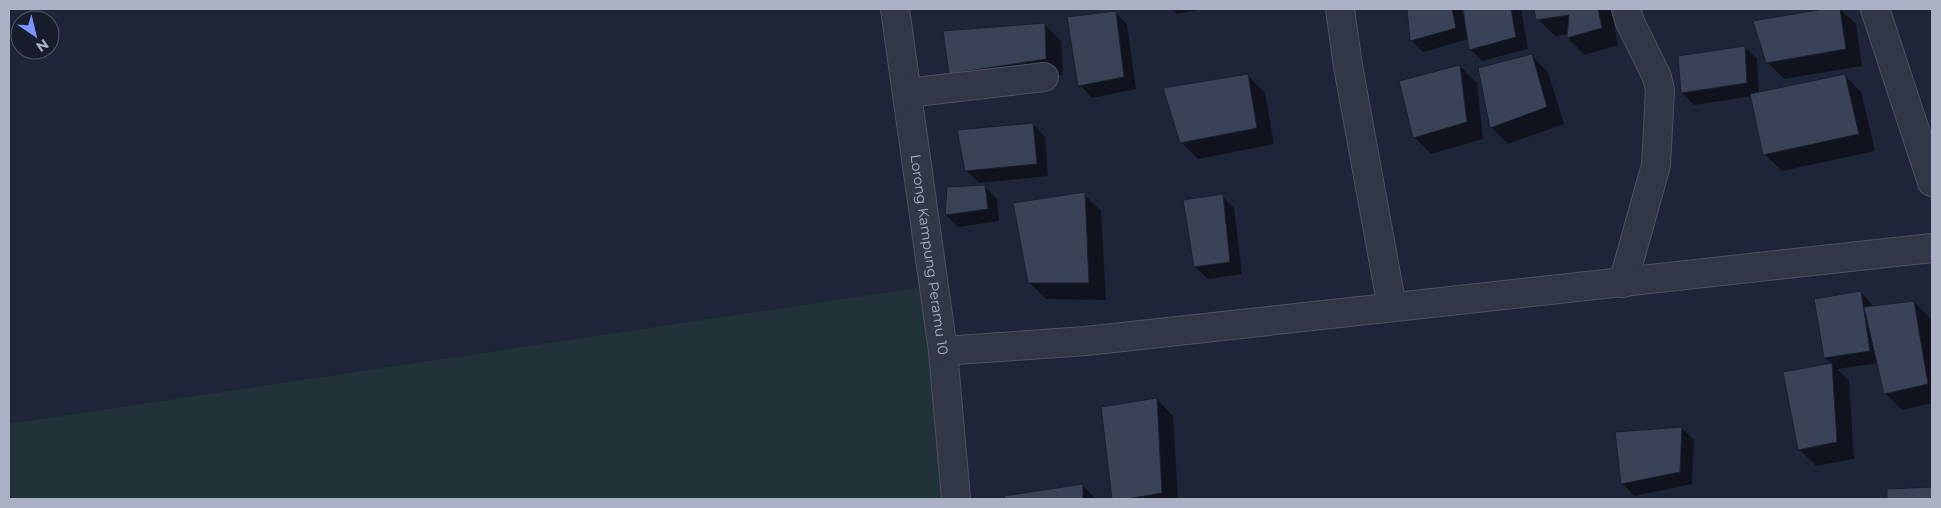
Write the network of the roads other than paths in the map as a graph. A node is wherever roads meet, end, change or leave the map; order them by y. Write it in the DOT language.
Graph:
graph roads {
  1 [pos="895,9"];
  2 [pos="1340,9"];
  3 [pos="1626,9"];
  4 [pos="1875,9"];
  5 [pos="1044,77"];
  6 [pos="907,93"];
  7 [pos="1932,182"];
  8 [pos="1932,248"];
  9 [pos="1623,283"];
  10 [pos="1392,307"];
  11 [pos="943,351"];
  12 [pos="956,499"];
  1 -- 6 [label="street, Lorong Kampung Peramu 10"];
  2 -- 10 [label="street"];
  3 -- 9 [label="street"];
  4 -- 7 [label="street"];
  5 -- 6 [label="street"];
  6 -- 11 [label="street, Lorong Kampung Peramu 10"];
  8 -- 9 [label="street"];
  9 -- 10 [label="street"];
  10 -- 11 [label="street"];
  11 -- 12 [label="street, Lorong Kampung Peramu 10"];
}
